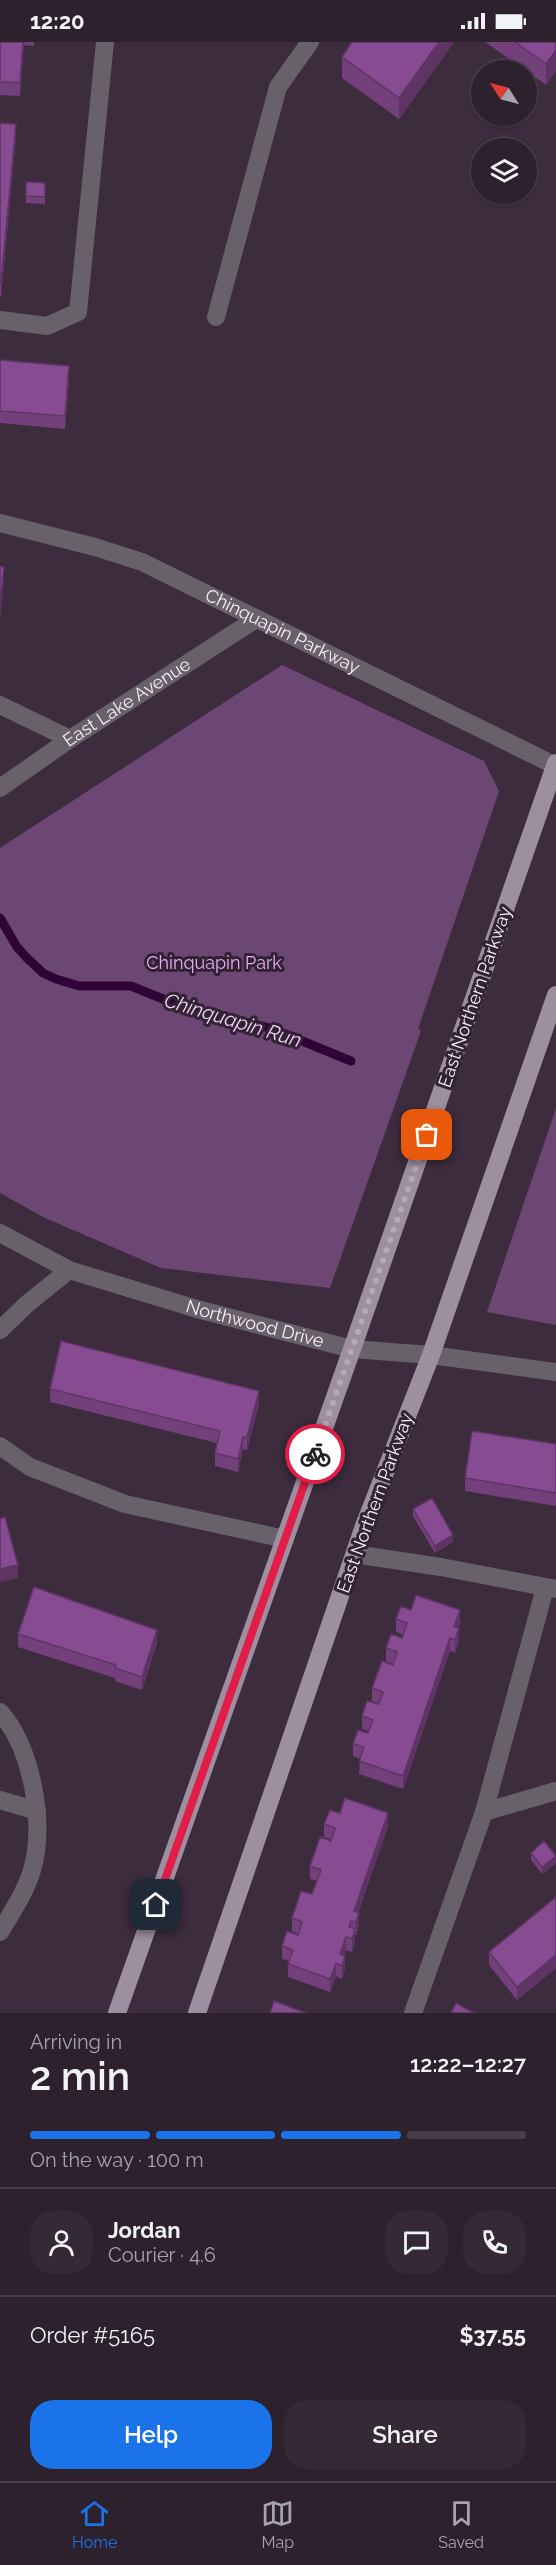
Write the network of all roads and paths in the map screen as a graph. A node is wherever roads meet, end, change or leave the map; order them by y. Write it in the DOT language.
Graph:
graph roads {
  1 [pos="105,42"];
  2 [pos="310,42"];
  3 [pos="216,317"];
  4 [pos="0,320"];
  5 [pos="0,523"];
  6 [pos="256,619"];
  7 [pos="0,705"];
  8 [pos="70,739"];
  9 [pos="556,765"];
  10 [pos="0,788"];
  11 [pos="556,995"];
  12 [pos="0,1233"];
  13 [pos="69,1270"];
  14 [pos="0,1330"];
  15 [pos="352,1349"];
  16 [pos="431,1354"];
  17 [pos="556,1372"];
  18 [pos="0,1446"];
  19 [pos="285,1539"];
  20 [pos="354,1554"];
  21 [pos="550,1588"];
  22 [pos="0,1712"];
  23 [pos="555,1793"];
  24 [pos="0,1800"];
  25 [pos="37,1811"];
  26 [pos="484,1812"];
  27 [pos="0,1932"];
  28 [pos="117,2013"];
  29 [pos="197,2013"];
  30 [pos="413,2013"];
  1 -- 4 [label="street"];
  2 -- 3 [label="street"];
  5 -- 6 [label="street, Chinquapin Parkway"];
  6 -- 8 [label="street, East Lake Avenue"];
  6 -- 9 [label="street, Chinquapin Parkway"];
  7 -- 8 [label="street"];
  8 -- 10 [label="street, East Lake Avenue"];
  9 -- 15 [label="main road, East Northern Parkway"];
  11 -- 16 [label="main road, East Northern Parkway"];
  12 -- 13 [label="street, Northwood Drive"];
  13 -- 14 [label="street"];
  13 -- 15 [label="street, Northwood Drive"];
  15 -- 16 [label="street, Northwood Drive"];
  15 -- 19 [label="main road, East Northern Parkway"];
  16 -- 17 [label="street, Northwood Drive"];
  16 -- 20 [label="main road, East Northern Parkway"];
  18 -- 19 [label="street"];
  19 -- 28 [label="main road, East Northern Parkway"];
  20 -- 21 [label="street"];
  20 -- 29 [label="main road, East Northern Parkway"];
  21 -- 26 [label="street"];
  22 -- 25 [label="street"];
  23 -- 26 [label="street"];
  24 -- 25 [label="street"];
  25 -- 27 [label="street"];
  26 -- 30 [label="street"];
}
